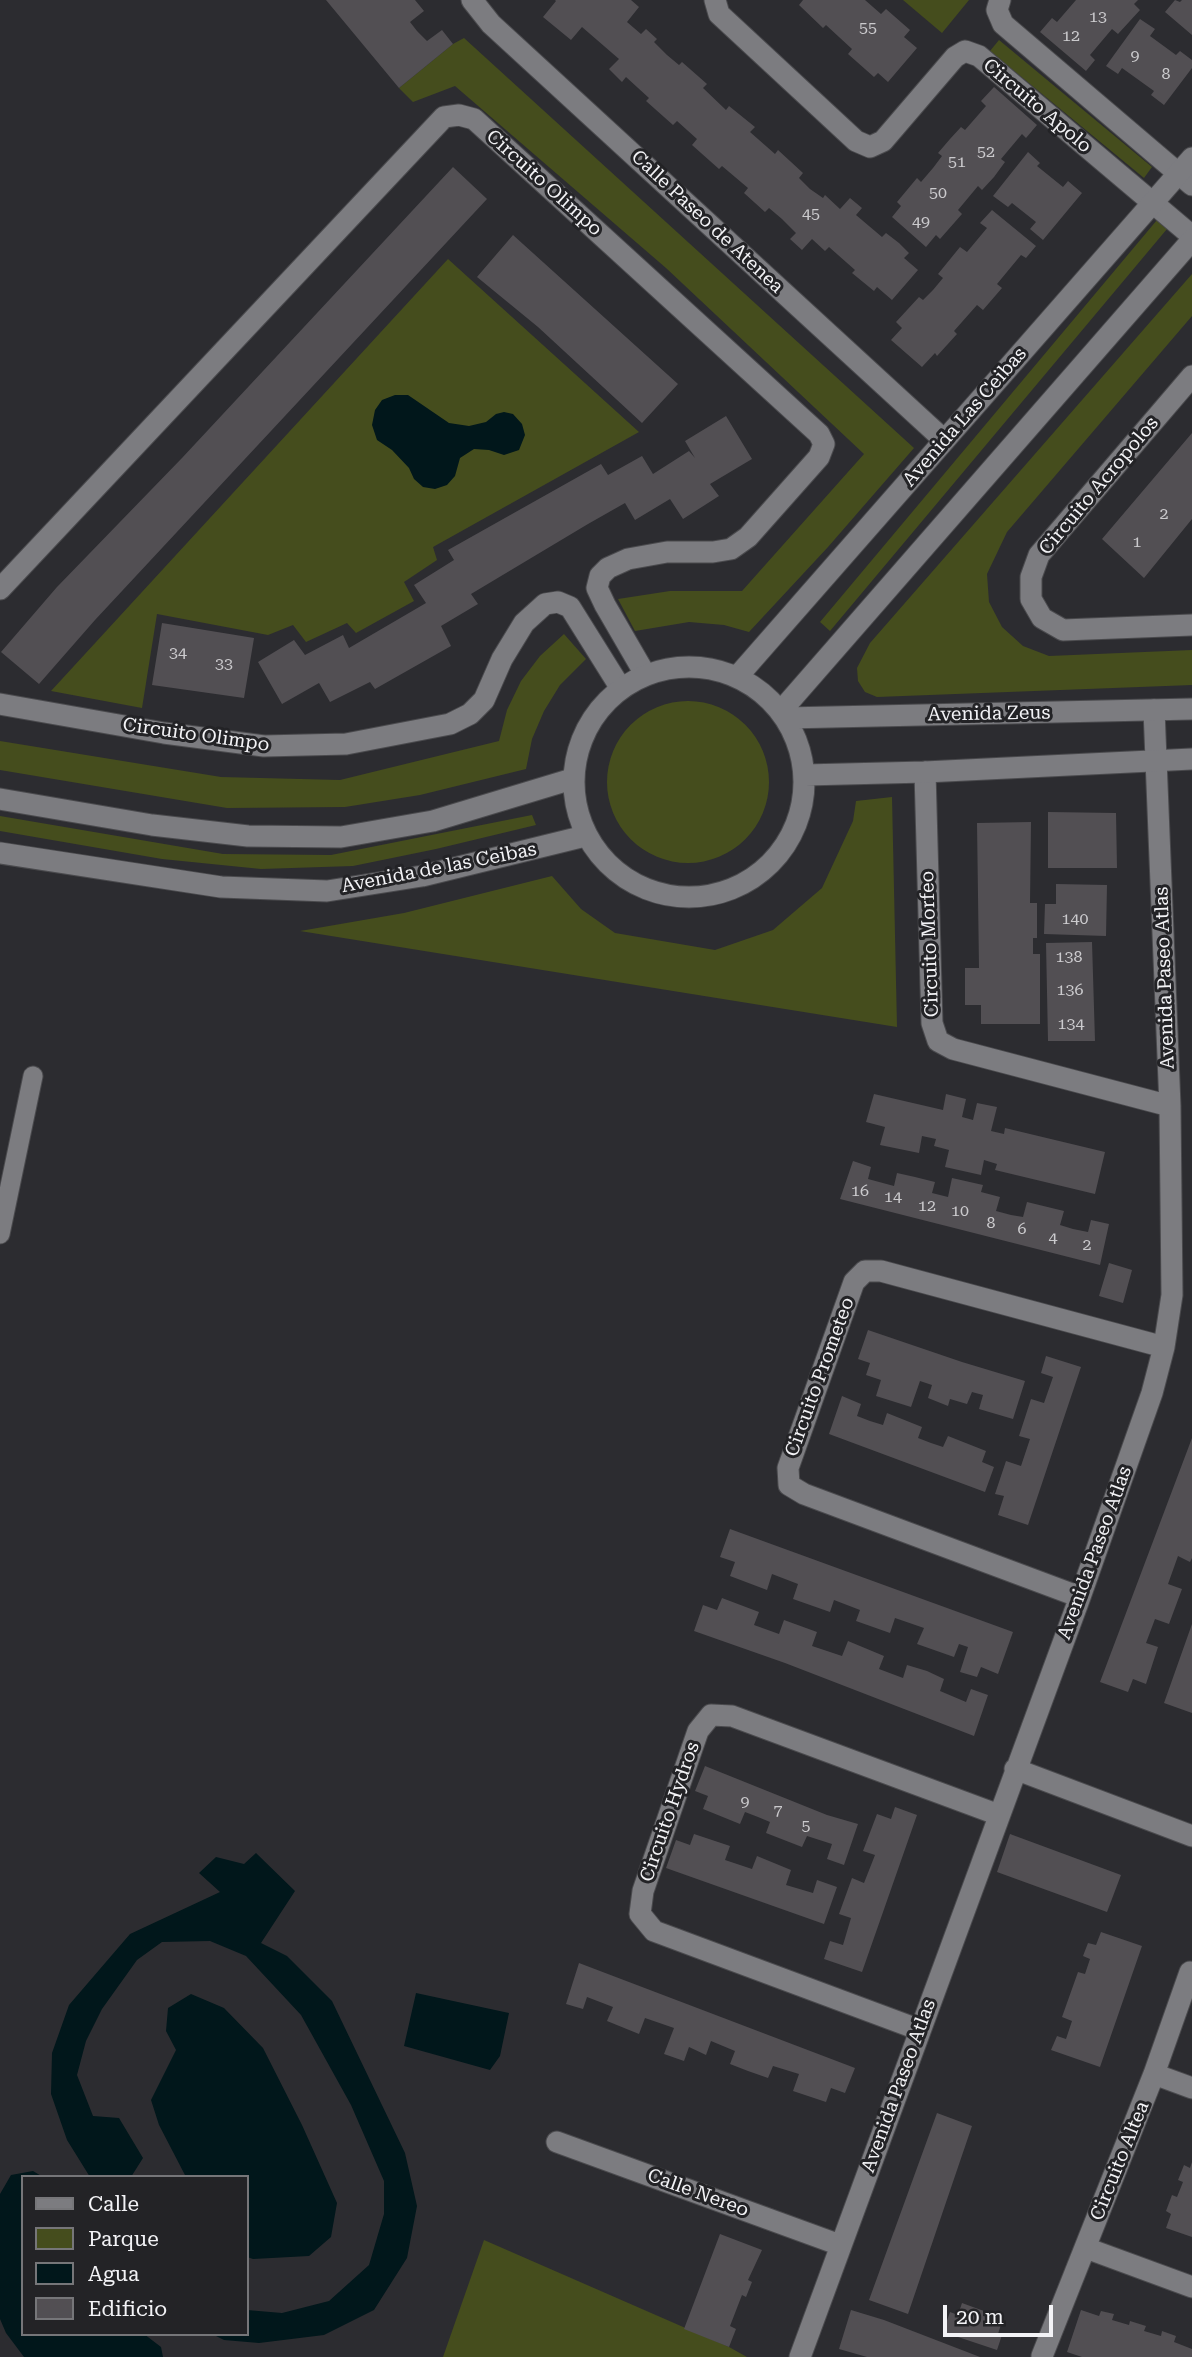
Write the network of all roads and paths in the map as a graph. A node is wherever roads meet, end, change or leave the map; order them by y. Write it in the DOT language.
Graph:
graph roads {
  1 [pos="472,0"];
  2 [pos="715,0"];
  3 [pos="1000,0"];
  4 [pos="1187,172"];
  5 [pos="1153,203"];
  6 [pos="1192,238"];
  7 [pos="1192,376"];
  8 [pos="944,440"];
  9 [pos="0,589"];
  10 [pos="1192,625"];
  11 [pos="645,674"];
  12 [pos="737,677"];
  13 [pos="620,687"];
  14 [pos="0,704"];
  15 [pos="1192,709"];
  16 [pos="1154,710"];
  17 [pos="783,715"];
  18 [pos="1192,759"];
  19 [pos="1156,761"];
  20 [pos="925,772"];
  21 [pos="805,775"];
  22 [pos="572,779"];
  23 [pos="0,799"];
  24 [pos="585,836"];
  25 [pos="0,853"];
  26 [pos="33,1076"];
  27 [pos="1170,1105"];
  28 [pos="0,1234"];
  29 [pos="1164,1347"];
  30 [pos="1080,1597"];
  31 [pos="1015,1769"];
  32 [pos="999,1815"];
  33 [pos="1192,1836"];
  34 [pos="1190,1972"];
  35 [pos="920,2029"];
  36 [pos="1154,2074"];
  37 [pos="1192,2088"];
  38 [pos="557,2142"];
  39 [pos="840,2245"];
  40 [pos="1086,2248"];
  41 [pos="1192,2287"];
  42 [pos="1042,2356"];
  43 [pos="800,2357"];
  1 -- 8 [label="street, Calle Paseo de Atenea"];
  2 -- 5 [label="street, Circuito Apolo"];
  3 -- 4 [label="street, Circuito Apolo"];
  4 -- 5 [label="street, Avenida Las Ceibas"];
  5 -- 6 [label="street"];
  5 -- 8 [label="street, Avenida Las Ceibas"];
  6 -- 17 [label="street"];
  7 -- 10 [label="street, Circuito Acropolos"];
  8 -- 12 [label="street, Avenida Las Ceibas"];
  9 -- 11 [label="street, Circuito Olimpo"];
  11 -- 12 [label="street"];
  11 -- 13 [label="street"];
  12 -- 17 [label="street"];
  13 -- 14 [label="street, Circuito Olimpo"];
  13 -- 22 [label="street"];
  15 -- 16 [label="street, Avenida Zeus"];
  16 -- 17 [label="street, Avenida Zeus"];
  16 -- 19 [label="street, Avenida Paseo Atlas"];
  17 -- 21 [label="street"];
  18 -- 19 [label="street"];
  19 -- 20 [label="street"];
  19 -- 27 [label="street, Avenida Paseo Atlas"];
  20 -- 21 [label="street"];
  20 -- 27 [label="street, Circuito Morfeo"];
  21 -- 24 [label="street"];
  22 -- 23 [label="street"];
  22 -- 24 [label="street"];
  24 -- 25 [label="street, Avenida de las Ceibas"];
  26 -- 28 [label="lane"];
  27 -- 29 [label="street, Avenida Paseo Atlas"];
  29 -- 30 [label="street, Avenida Paseo Atlas"];
  29 -- 30 [label="street, Circuito Prometeo"];
  30 -- 31 [label="street, Avenida Paseo Atlas"];
  31 -- 32 [label="street, Avenida Paseo Atlas"];
  31 -- 33 [label="street"];
  32 -- 35 [label="street, Avenida Paseo Atlas"];
  32 -- 35 [label="street, Circuito Hydros"];
  34 -- 36 [label="street, Circuito Altea"];
  35 -- 39 [label="street, Avenida Paseo Atlas"];
  36 -- 37 [label="street"];
  36 -- 40 [label="street, Circuito Altea"];
  38 -- 39 [label="street, Calle Nereo"];
  39 -- 43 [label="street, Avenida Paseo Atlas"];
  40 -- 41 [label="street"];
  40 -- 42 [label="street, Circuito Altea"];
}
